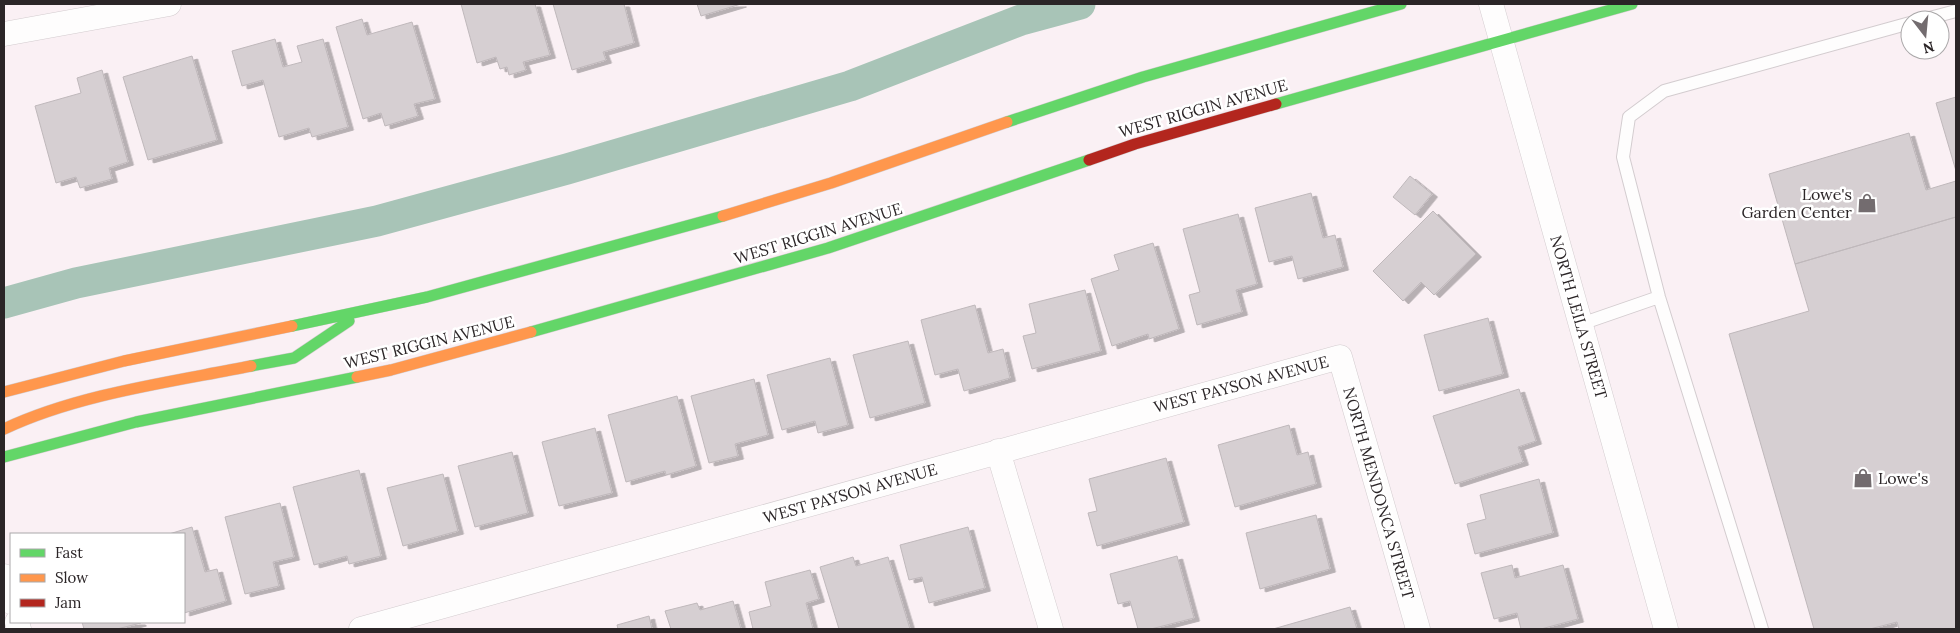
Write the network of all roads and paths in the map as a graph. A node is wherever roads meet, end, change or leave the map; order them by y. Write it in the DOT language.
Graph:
graph roads {
  1 [pos="169,4"];
  2 [pos="1401,4"];
  3 [pos="1491,4"];
  4 [pos="1632,4"];
  5 [pos="1900,26"];
  6 [pos="4,34"];
  7 [pos="1501,40"];
  8 [pos="1659,297"];
  9 [pos="362,312"];
  10 [pos="1581,324"];
  11 [pos="1340,357"];
  12 [pos="4,392"];
  13 [pos="4,429"];
  14 [pos="998,451"];
  15 [pos="4,457"];
  16 [pos="4,576"];
  17 [pos="10,598"];
  18 [pos="361,629"];
  19 [pos="1051,629"];
  20 [pos="1418,629"];
  21 [pos="1666,629"];
  22 [pos="1762,629"];
  1 -- 6 [label="street"];
  2 -- 9 [label="main road"];
  3 -- 7 [label="street, NORTH LEILA STREET"];
  4 -- 7 [label="main road, WEST RIGGIN AVENUE"];
  5 -- 8 [label="lane"];
  7 -- 10 [label="street, NORTH LEILA STREET"];
  7 -- 15 [label="main road, WEST RIGGIN AVENUE"];
  8 -- 10 [label="lane"];
  8 -- 22 [label="lane"];
  9 -- 12 [label="main road"];
  9 -- 13 [label="main road"];
  10 -- 21 [label="street, NORTH LEILA STREET"];
  11 -- 14 [label="street, WEST PAYSON AVENUE"];
  11 -- 20 [label="street, NORTH MENDONCA STREET"];
  14 -- 18 [label="street, WEST PAYSON AVENUE"];
  14 -- 19 [label="street"];
  16 -- 17 [label="street"];
}
